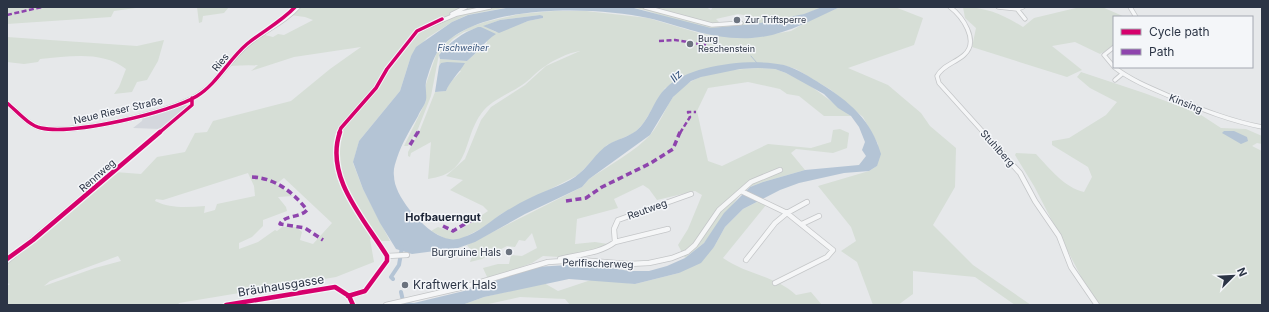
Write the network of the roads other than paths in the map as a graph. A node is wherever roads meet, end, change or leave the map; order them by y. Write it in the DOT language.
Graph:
graph roads {
  1 [pos="298,7"];
  2 [pos="466,7"];
  3 [pos="490,7"];
  4 [pos="645,7"];
  5 [pos="950,7"];
  6 [pos="998,7"];
  7 [pos="1023,7"];
  8 [pos="1130,7"];
  9 [pos="1017,8"];
  10 [pos="1135,16"];
  11 [pos="442,19"];
  12 [pos="1025,19"];
  13 [pos="741,23"];
  14 [pos="1113,48"];
  15 [pos="1113,66"];
  16 [pos="1115,68"];
  17 [pos="1122,74"];
  18 [pos="1115,80"];
  19 [pos="192,98"];
  20 [pos="7,103"];
  21 [pos="1262,128"];
  22 [pos="780,170"];
  23 [pos="742,192"];
  24 [pos="691,194"];
  25 [pos="807,202"];
  26 [pos="787,213"];
  27 [pos="819,216"];
  28 [pos="802,224"];
  29 [pos="668,229"];
  30 [pos="614,242"];
  31 [pos="387,256"];
  32 [pos="405,256"];
  33 [pos="746,260"];
  34 [pos="7,261"];
  35 [pos="554,262"];
  36 [pos="775,283"];
  37 [pos="348,296"];
  38 [pos="228,305"];
  39 [pos="353,305"];
  40 [pos="386,305"];
  41 [pos="1097,305"];
  1 -- 19 [label="street, Ries"];
  2 -- 11 [label="street"];
  3 -- 11 [label="street"];
  4 -- 13 [label="street"];
  5 -- 41 [label="street, Stuhlberg"];
  6 -- 9 [label="street"];
  7 -- 9 [label="street"];
  8 -- 10 [label="street"];
  9 -- 12 [label="street"];
  11 -- 31 [label="street"];
  14 -- 15 [label="street, Kinsing"];
  16 -- 17 [label="street, Kinsing"];
  17 -- 18 [label="street"];
  17 -- 21 [label="street, Kinsing"];
  19 -- 20 [label="street, Neue Rieser Straße"];
  19 -- 34 [label="street, Rennweg"];
  22 -- 23 [label="street, Perlfischerweg"];
  23 -- 26 [label="street"];
  23 -- 35 [label="street, Perlfischerweg"];
  24 -- 30 [label="street, Reutweg"];
  25 -- 26 [label="street"];
  26 -- 28 [label="street"];
  26 -- 33 [label="street"];
  27 -- 28 [label="street"];
  28 -- 36 [label="street"];
  29 -- 30 [label="street"];
  30 -- 35 [label="street"];
  31 -- 32 [label="street"];
  31 -- 37 [label="street"];
  35 -- 40 [label="street, Perlfischerweg"];
  37 -- 38 [label="street, Bräuhausgasse"];
  37 -- 39 [label="street"];
}
